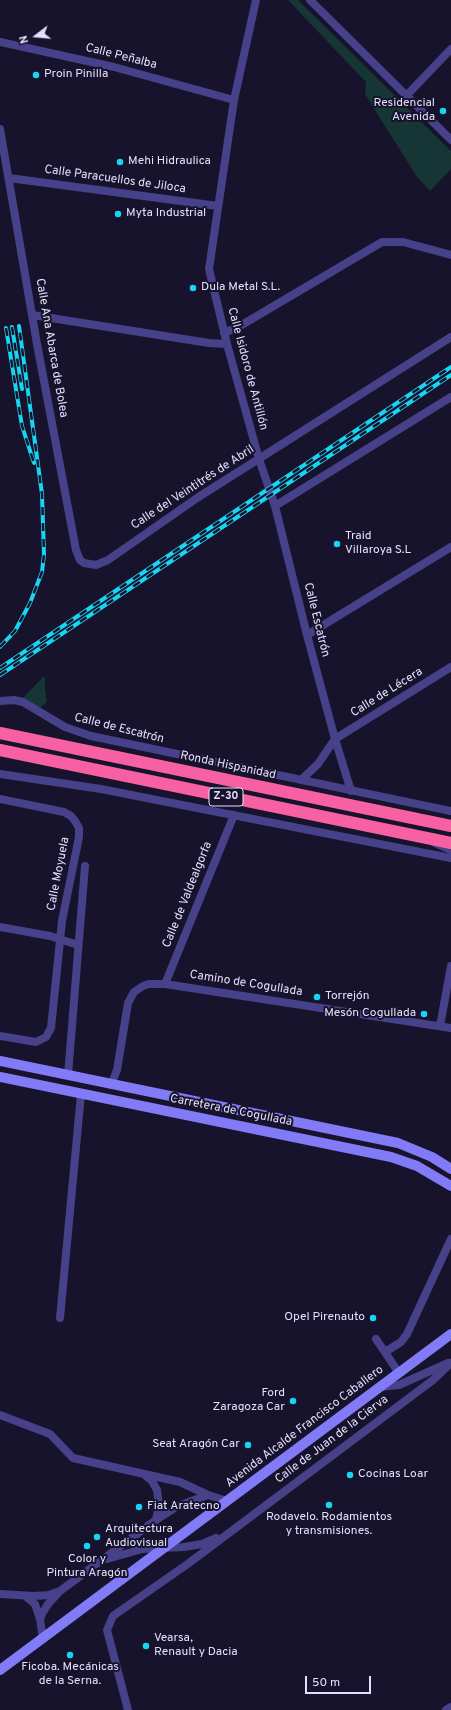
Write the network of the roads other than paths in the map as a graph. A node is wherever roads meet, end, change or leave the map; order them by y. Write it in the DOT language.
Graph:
graph roads {
  1 [pos="256,0"];
  2 [pos="310,0"];
  3 [pos="0,42"];
  4 [pos="451,49"];
  5 [pos="407,95"];
  6 [pos="234,100"];
  7 [pos="0,129"];
  8 [pos="451,140"];
  9 [pos="9,178"];
  10 [pos="218,206"];
  11 [pos="451,255"];
  12 [pos="32,315"];
  13 [pos="224,333"];
  14 [pos="451,337"];
  15 [pos="227,344"];
  16 [pos="451,397"];
  17 [pos="259,459"];
  18 [pos="275,506"];
  19 [pos="451,547"];
  20 [pos="90,565"];
  21 [pos="307,635"];
  22 [pos="451,666"];
  23 [pos="0,701"];
  24 [pos="3,734"];
  25 [pos="335,739"];
  26 [pos="1,750"];
  27 [pos="0,774"];
  28 [pos="301,780"];
  29 [pos="351,791"];
  30 [pos="0,799"];
  31 [pos="451,811"];
  32 [pos="234,815"];
  33 [pos="406,817"];
  34 [pos="451,821"];
  35 [pos="451,826"];
  36 [pos="421,837"];
  37 [pos="451,843"];
  38 [pos="451,850"];
  39 [pos="451,858"];
  40 [pos="85,866"];
  41 [pos="0,926"];
  42 [pos="61,940"];
  43 [pos="78,945"];
  44 [pos="451,966"];
  45 [pos="164,984"];
  46 [pos="440,1026"];
  47 [pos="451,1028"];
  48 [pos="0,1036"];
  49 [pos="0,1061"];
  50 [pos="68,1075"];
  51 [pos="0,1077"];
  52 [pos="111,1085"];
  53 [pos="81,1094"];
  54 [pos="451,1169"];
  55 [pos="451,1186"];
  56 [pos="451,1239"];
  57 [pos="60,1318"];
  58 [pos="451,1334"];
  59 [pos="376,1339"];
  60 [pos="385,1352"];
  61 [pos="451,1362"];
  62 [pos="399,1373"];
  63 [pos="380,1387"];
  64 [pos="0,1415"];
  65 [pos="145,1475"];
  66 [pos="208,1494"];
  67 [pos="227,1501"];
  68 [pos="156,1520"];
  69 [pos="226,1534"];
  70 [pos="166,1547"];
  71 [pos="101,1560"];
  72 [pos="60,1591"];
  73 [pos="0,1596"];
  74 [pos="24,1596"];
  75 [pos="40,1619"];
  76 [pos="43,1639"];
  77 [pos="0,1670"];
  78 [pos="451,1707"];
  79 [pos="128,1710"];
  80 [pos="446,1710"];
  1 -- 6 [label="street, Calle Isidoro de Antillón"];
  2 -- 5 [label="street"];
  3 -- 6 [label="street, Calle Peñalba"];
  4 -- 5 [label="street"];
  5 -- 8 [label="street"];
  6 -- 10 [label="street, Calle Isidoro de Antillón"];
  7 -- 9 [label="street, Calle Ana Abarca de Bolea"];
  9 -- 10 [label="street, Calle Paracuellos de Jiloca"];
  9 -- 12 [label="street, Calle Ana Abarca de Bolea"];
  10 -- 13 [label="street, Calle Isidoro de Antillón"];
  11 -- 13 [label="street"];
  12 -- 15 [label="street"];
  12 -- 20 [label="street, Calle Ana Abarca de Bolea"];
  13 -- 15 [label="street, Calle Isidoro de Antillón"];
  14 -- 17 [label="street, Calle del Veintitrés de Abril"];
  15 -- 17 [label="street, Calle Isidoro de Antillón"];
  16 -- 18 [label="street"];
  17 -- 18 [label="street, Calle Isidoro de Antillón"];
  17 -- 20 [label="street, Calle del Veintitrés de Abril"];
  18 -- 21 [label="street, Calle Escatrón"];
  19 -- 21 [label="street"];
  21 -- 25 [label="street, Calle Escatrón"];
  22 -- 25 [label="street, Calle de Lécera"];
  23 -- 28 [label="street, Calle de Escatrón"];
  24 -- 33 [label="highway, Ronda Hispanidad / Z-30"];
  25 -- 28 [label="street"];
  25 -- 29 [label="street, Calle Escatrón"];
  26 -- 36 [label="highway, Z-30"];
  27 -- 32 [label="street"];
  28 -- 29 [label="street, Calle de Escatrón"];
  29 -- 31 [label="street, Calle de Escatrón"];
  30 -- 42 [label="street, Calle Moyuela"];
  32 -- 39 [label="street"];
  32 -- 45 [label="street, Calle de Valdealgorfa"];
  33 -- 34 [label="street"];
  33 -- 35 [label="highway, Ronda Hispanidad / Z-30"];
  36 -- 37 [label="highway, Z-30"];
  36 -- 38 [label="street"];
  40 -- 43 [label="street, Calle Moyuela"];
  41 -- 42 [label="street"];
  42 -- 43 [label="street"];
  42 -- 48 [label="street, Calle Moyuela"];
  43 -- 50 [label="street, Calle Moyuela"];
  44 -- 46 [label="street"];
  45 -- 46 [label="street, Camino de Cogullada"];
  45 -- 52 [label="street, Camino de Cogullada"];
  46 -- 47 [label="street, Camino de Cogullada"];
  49 -- 50 [label="street, Carretera de Cogullada"];
  50 -- 52 [label="street, Carretera de Cogullada"];
  51 -- 53 [label="street, Carretera de Cogullada"];
  52 -- 54 [label="street, Carretera de Cogullada"];
  53 -- 55 [label="street, Carretera de Cogullada"];
  53 -- 57 [label="street"];
  56 -- 60 [label="street, Avenida Alcalde Francisco Caballero"];
  58 -- 62 [label="street, Avenida Alcalde Francisco Caballero"];
  59 -- 60 [label="street, Avenida Alcalde Francisco Caballero"];
  60 -- 62 [label="street, Avenida Alcalde Francisco Caballero"];
  61 -- 63 [label="street"];
  61 -- 69 [label="street, Calle de Juan de la Cierva"];
  62 -- 63 [label="street, Avenida Alcalde Francisco Caballero"];
  63 -- 67 [label="street, Avenida Alcalde Francisco Caballero"];
  64 -- 65 [label="street, Avenida Alcalde Francisco Caballero"];
  65 -- 66 [label="street, Avenida Alcalde Francisco Caballero"];
  65 -- 68 [label="street"];
  66 -- 67 [label="street, Avenida Alcalde Francisco Caballero"];
  66 -- 68 [label="street"];
  67 -- 70 [label="street, Avenida Alcalde Francisco Caballero"];
  68 -- 71 [label="street"];
  69 -- 70 [label="street, Calle de Juan de la Cierva"];
  69 -- 79 [label="street, Calle de Juan de la Cierva"];
  70 -- 71 [label="street"];
  70 -- 76 [label="street, Avenida Alcalde Francisco Caballero"];
  71 -- 72 [label="street"];
  72 -- 74 [label="street"];
  72 -- 75 [label="street"];
  73 -- 74 [label="street"];
  74 -- 75 [label="street"];
  75 -- 76 [label="street"];
  76 -- 77 [label="street, Avenida Alcalde Francisco Caballero"];
  78 -- 80 [label="street"];
}
